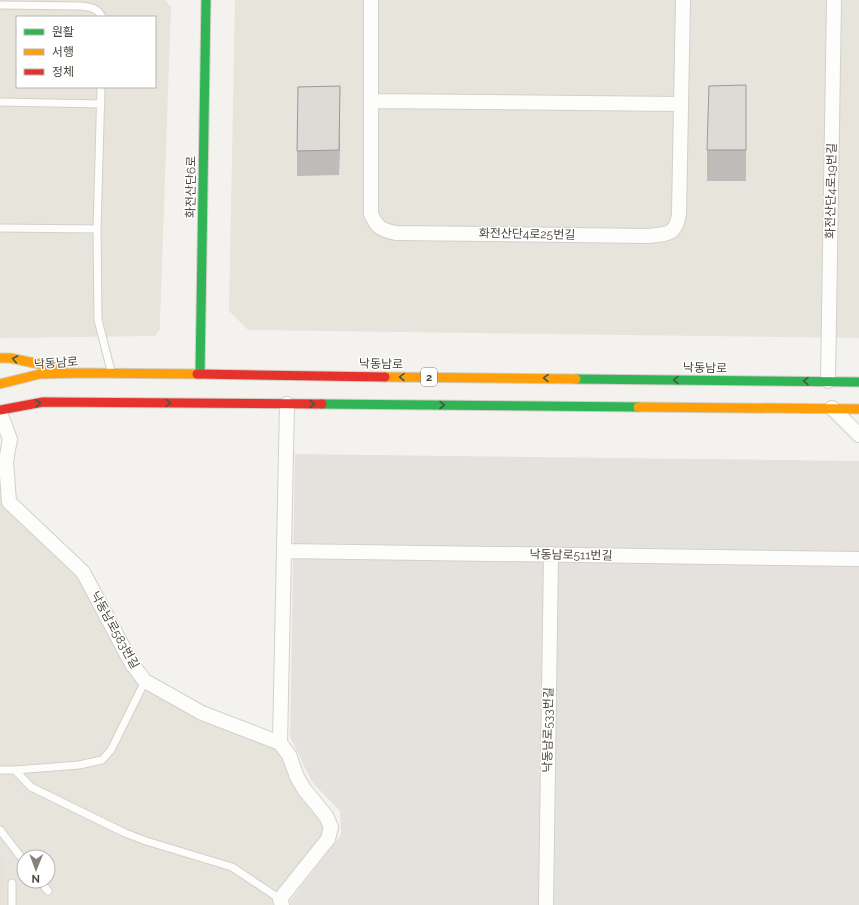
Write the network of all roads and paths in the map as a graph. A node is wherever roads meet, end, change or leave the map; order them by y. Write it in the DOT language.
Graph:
graph roads {
  1 [pos="206,0"];
  2 [pos="371,0"];
  3 [pos="682,0"];
  4 [pos="834,0"];
  5 [pos="0,5"];
  6 [pos="102,16"];
  7 [pos="101,88"];
  8 [pos="371,101"];
  9 [pos="0,102"];
  10 [pos="101,104"];
  11 [pos="680,104"];
  12 [pos="0,228"];
  13 [pos="97,229"];
  14 [pos="0,358"];
  15 [pos="80,373"];
  16 [pos="111,373"];
  17 [pos="200,374"];
  18 [pos="828,382"];
  19 [pos="859,382"];
  20 [pos="0,384"];
  21 [pos="287,404"];
  22 [pos="832,408"];
  23 [pos="859,409"];
  24 [pos="0,410"];
  25 [pos="0,413"];
  26 [pos="859,435"];
  27 [pos="284,550"];
  28 [pos="551,554"];
  29 [pos="859,559"];
  30 [pos="145,681"];
  31 [pos="280,743"];
  32 [pos="0,770"];
  33 [pos="15,770"];
  34 [pos="0,830"];
  35 [pos="16,851"];
  36 [pos="12,883"];
  37 [pos="281,902"];
  38 [pos="12,905"];
  39 [pos="546,905"];
  1 -- 17 [label="main road, 화전산단6로"];
  2 -- 8 [label="street, 화전산단4로25번길"];
  3 -- 11 [label="street, 화전산단4로25번길"];
  4 -- 18 [label="street, 화전산단4로19번길"];
  5 -- 6 [label="lane"];
  7 -- 10 [label="lane"];
  8 -- 11 [label="street"];
  8 -- 11 [label="street, 화전산단4로25번길"];
  9 -- 10 [label="lane"];
  10 -- 13 [label="lane"];
  12 -- 13 [label="lane"];
  13 -- 16 [label="lane"];
  15 -- 14 [label="main road, one-way"];
  15 -- 16 [label="main road, 낙동남로 / 2"];
  15 -- 20 [label="main road, 낙동남로 / 2"];
  16 -- 17 [label="main road, 낙동남로 / 2"];
  18 -- 17 [label="main road, 낙동남로 / 2, one-way"];
  18 -- 19 [label="main road, 낙동남로 / 2"];
  21 -- 22 [label="main road, one-way"];
  24 -- 21 [label="main road, one-way"];
  21 -- 27 [label="street"];
  22 -- 23 [label="main road"];
  22 -- 26 [label="street"];
  25 -- 30 [label="street, 낙동남로583번길"];
  27 -- 28 [label="street, 낙동남로511번길"];
  27 -- 31 [label="street"];
  28 -- 29 [label="street, 낙동남로511번길"];
  28 -- 39 [label="street, 낙동남로533번길"];
  30 -- 31 [label="street, 낙동남로583번길"];
  30 -- 33 [label="lane"];
  31 -- 37 [label="street"];
  32 -- 33 [label="lane"];
  33 -- 37 [label="lane"];
  34 -- 35 [label="lane"];
  36 -- 38 [label="lane"];
}
